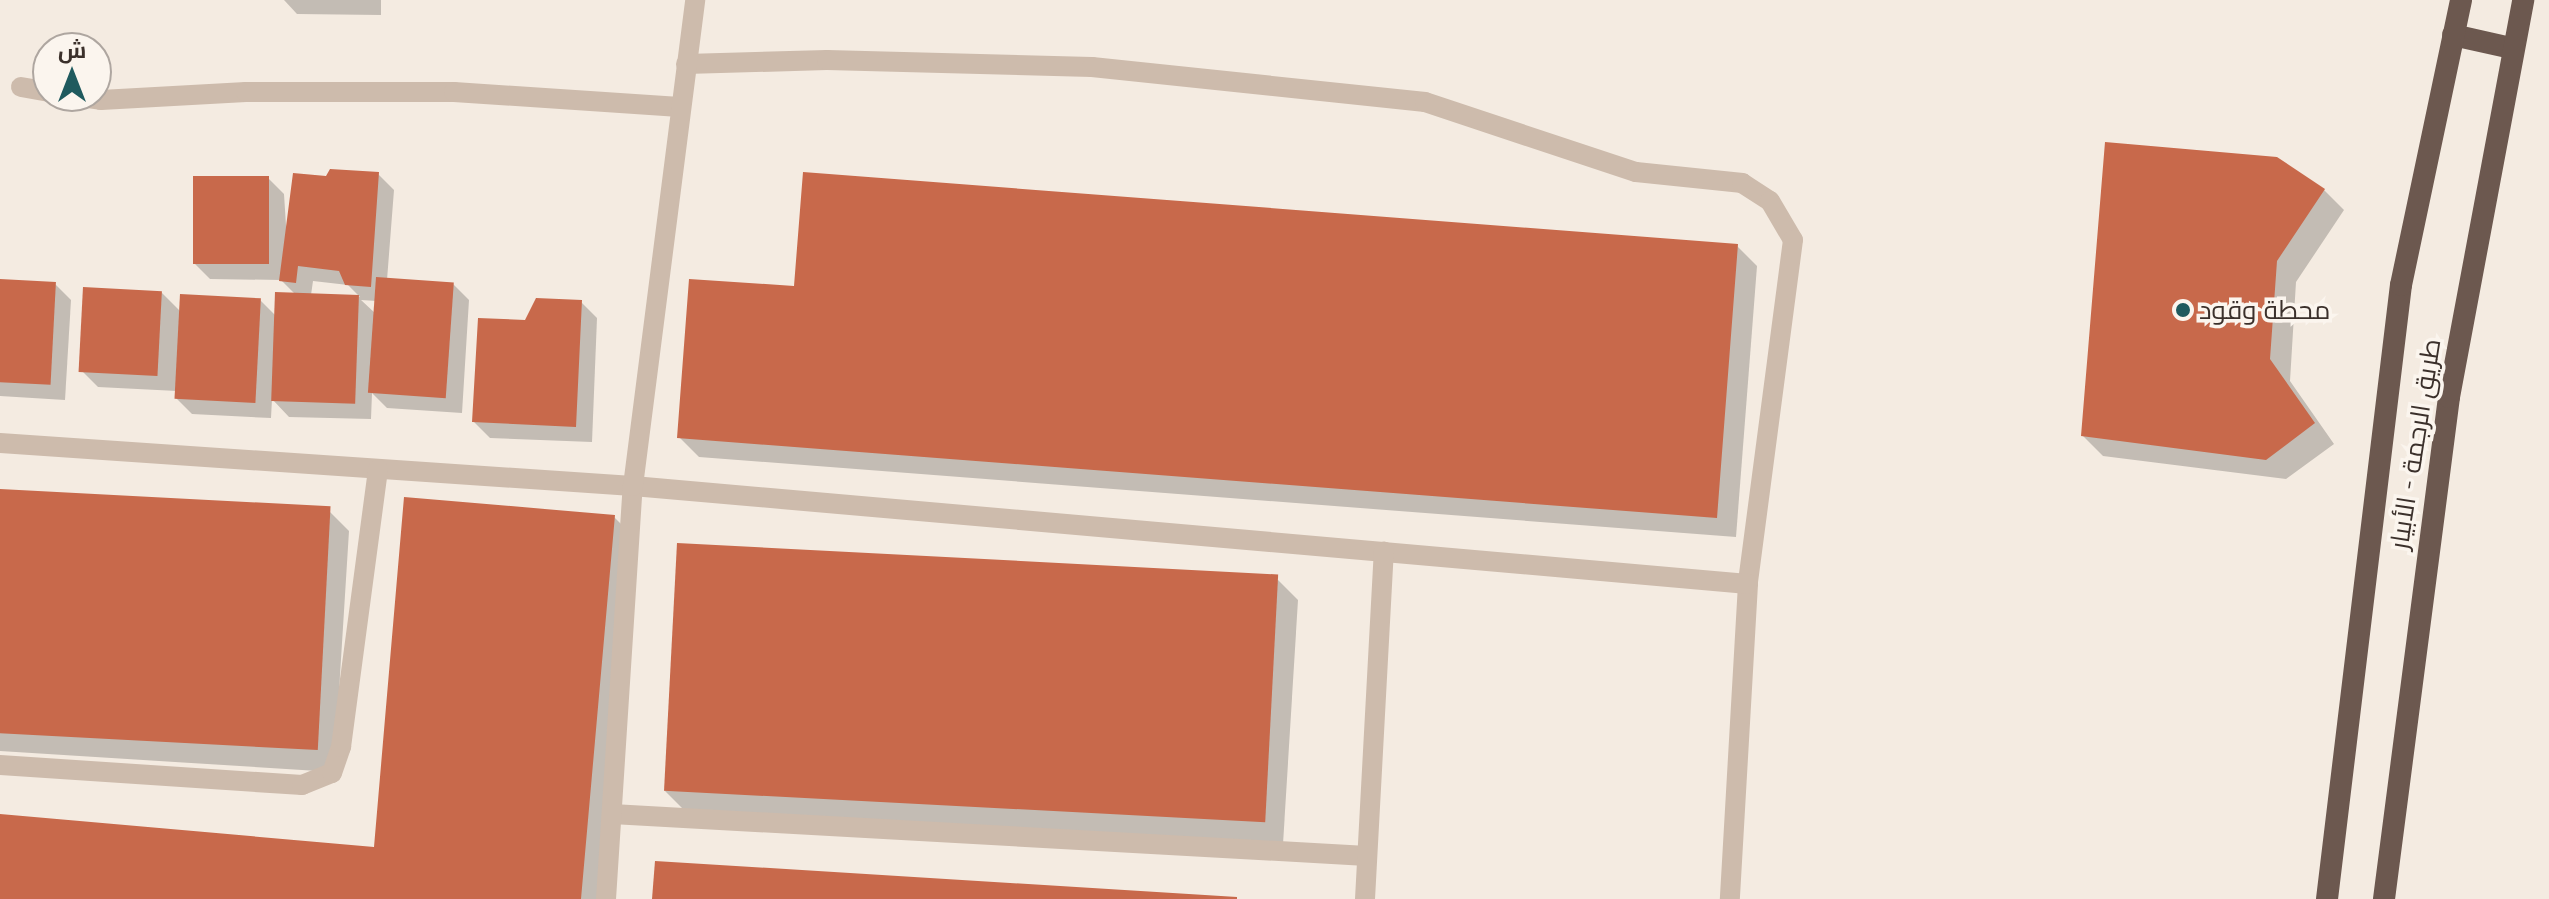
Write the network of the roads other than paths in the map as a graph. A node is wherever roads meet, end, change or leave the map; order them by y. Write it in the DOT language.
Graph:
graph roads {
  1 [pos="695,0"];
  2 [pos="2461,0"];
  3 [pos="2523,0"];
  4 [pos="2453,35"];
  5 [pos="2511,48"];
  6 [pos="686,64"];
  7 [pos="21,87"];
  8 [pos="32,89"];
  9 [pos="112,99"];
  10 [pos="680,107"];
  11 [pos="0,443"];
  12 [pos="378,469"];
  13 [pos="633,486"];
  14 [pos="1384,552"];
  15 [pos="1748,584"];
  16 [pos="0,765"];
  17 [pos="612,814"];
  18 [pos="1367,856"];
  19 [pos="606,899"];
  20 [pos="1365,899"];
  21 [pos="1730,899"];
  22 [pos="2327,899"];
  23 [pos="2384,899"];
  1 -- 6 [label="street"];
  2 -- 4 [label="highway, طريق الرجمة - الأبيار"];
  3 -- 5 [label="highway, طريق الرجمة - الأبيار"];
  4 -- 5 [label="highway"];
  4 -- 22 [label="highway, طريق الرجمة - الأبيار"];
  5 -- 23 [label="highway, طريق الرجمة - الأبيار"];
  6 -- 10 [label="street"];
  6 -- 15 [label="street"];
  7 -- 8 [label="street"];
  9 -- 10 [label="street"];
  10 -- 13 [label="street"];
  11 -- 12 [label="street"];
  12 -- 13 [label="street"];
  12 -- 16 [label="street"];
  13 -- 14 [label="street"];
  13 -- 17 [label="street"];
  14 -- 15 [label="street"];
  14 -- 18 [label="street"];
  15 -- 21 [label="street"];
  17 -- 18 [label="street"];
  17 -- 19 [label="street"];
  18 -- 20 [label="street"];
}
